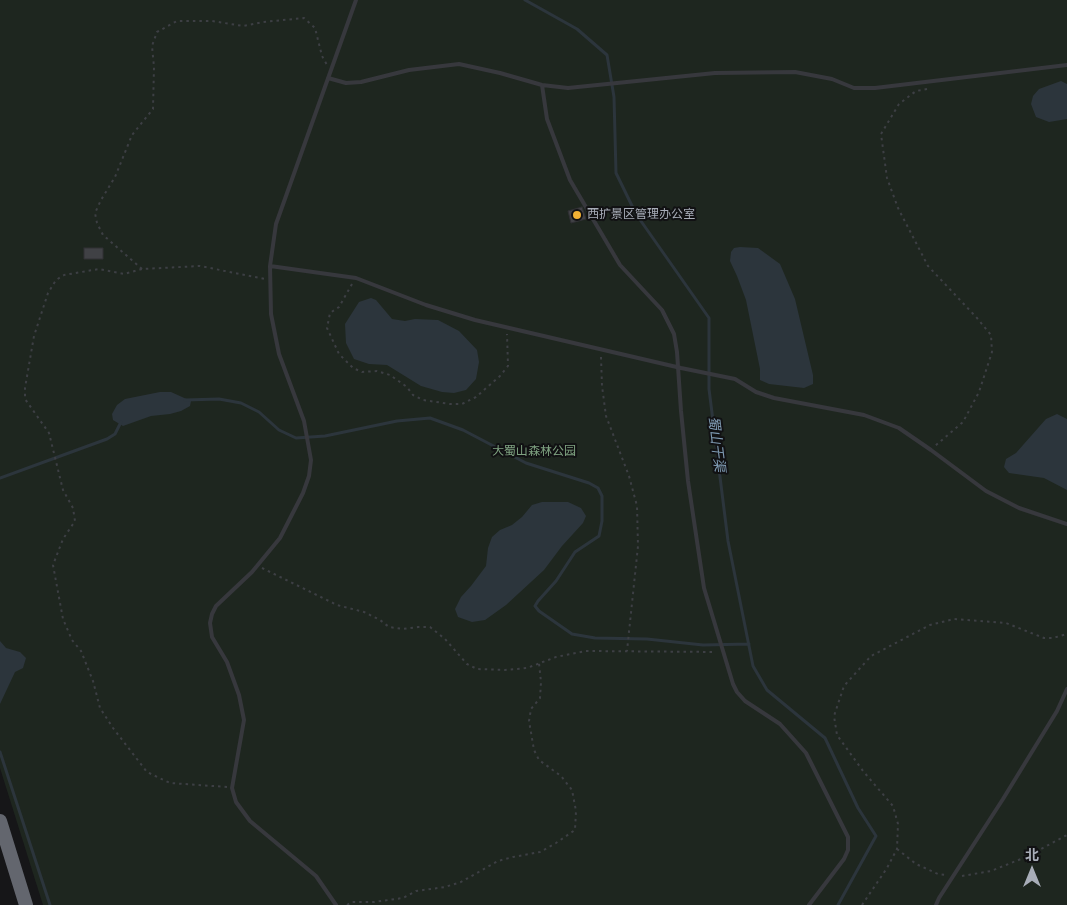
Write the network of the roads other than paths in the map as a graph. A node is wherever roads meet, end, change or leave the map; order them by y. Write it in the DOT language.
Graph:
graph roads {
  1 [pos="356,0"];
  2 [pos="1067,65"];
  3 [pos="328,78"];
  4 [pos="542,85"];
  5 [pos="270,266"];
  6 [pos="679,368"];
  7 [pos="1067,524"];
  8 [pos="1067,689"];
  9 [pos="0,821"];
  10 [pos="26,905"];
  11 [pos="336,905"];
  12 [pos="809,905"];
  13 [pos="936,905"];
  1 -- 3 [label="lane"];
  2 -- 4 [label="lane"];
  3 -- 4 [label="lane"];
  3 -- 5 [label="lane"];
  4 -- 6 [label="lane"];
  5 -- 6 [label="lane"];
  5 -- 11 [label="lane"];
  6 -- 7 [label="lane"];
  6 -- 12 [label="lane"];
  8 -- 13 [label="lane"];
  9 -- 10 [label="highway"];
}
